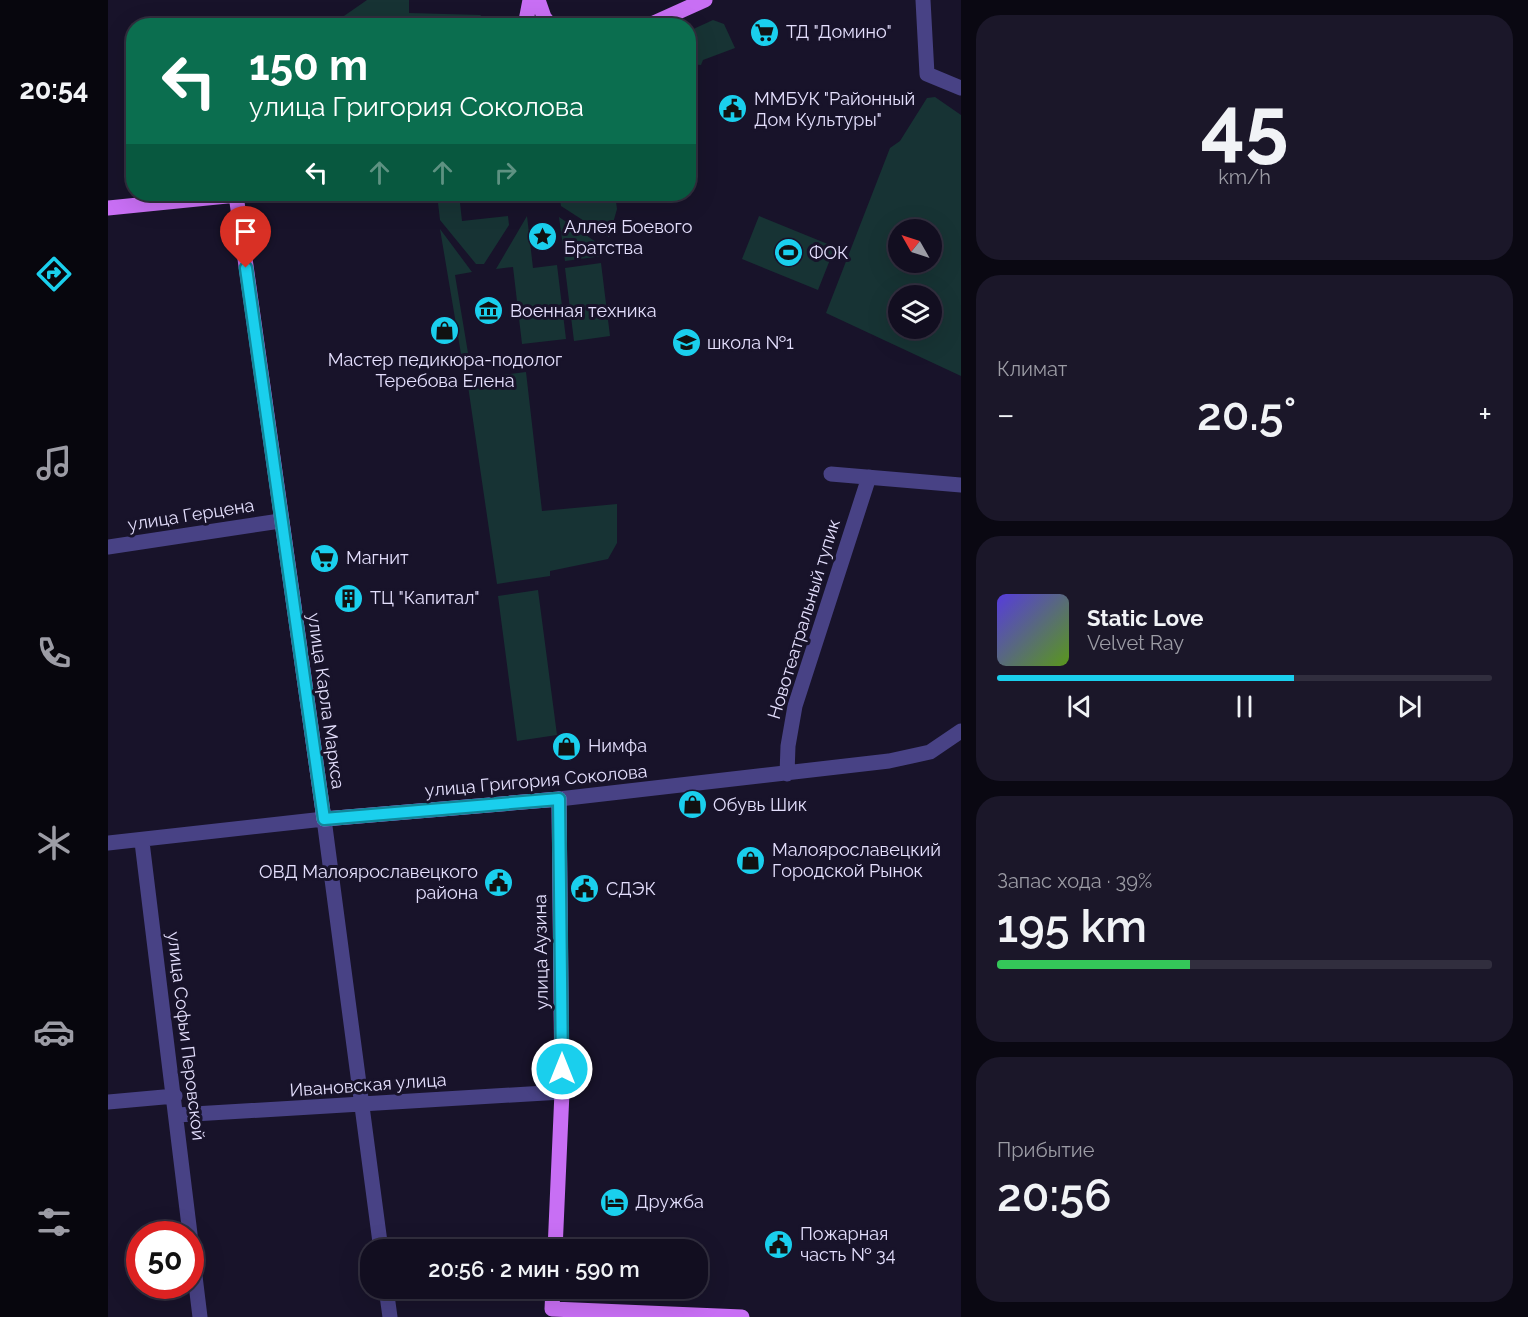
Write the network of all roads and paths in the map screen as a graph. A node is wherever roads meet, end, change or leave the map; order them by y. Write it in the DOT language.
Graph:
graph roads {
  1 [pos="530,0"];
  2 [pos="538,0"];
  3 [pos="705,0"];
  4 [pos="923,0"];
  5 [pos="527,18"];
  6 [pos="545,18"];
  7 [pos="665,18"];
  8 [pos="961,88"];
  9 [pos="175,201"];
  10 [pos="243,201"];
  11 [pos="108,208"];
  12 [pos="831,474"];
  13 [pos="869,477"];
  14 [pos="961,485"];
  15 [pos="280,521"];
  16 [pos="108,547"];
  17 [pos="961,731"];
  18 [pos="787,774"];
  19 [pos="559,799"];
  20 [pos="324,819"];
  21 [pos="142,842"];
  22 [pos="108,843"];
  23 [pos="562,1092"];
  24 [pos="175,1096"];
  25 [pos="108,1102"];
  26 [pos="362,1105"];
  27 [pos="177,1115"];
  28 [pos="188,1221"];
  29 [pos="380,1239"];
  30 [pos="555,1239"];
  31 [pos="198,1299"];
  32 [pos="388,1299"];
  33 [pos="552,1313"];
  34 [pos="200,1317"];
  35 [pos="390,1317"];
  36 [pos="737,1317"];
  37 [pos="742,1317"];
  1 -- 5 [label="main road"];
  2 -- 6 [label="main road"];
  3 -- 7 [label="main road"];
  4 -- 8 [label="street"];
  9 -- 11 [label="main road"];
  10 -- 15 [label="main road, улица Карла Маркса"];
  12 -- 13 [label="street"];
  13 -- 14 [label="street"];
  13 -- 18 [label="street, Новотеатральный тупик"];
  15 -- 16 [label="street, улица Герцена"];
  15 -- 20 [label="main road, улица Карла Маркса"];
  17 -- 18 [label="street, улица Григория Соколова"];
  18 -- 19 [label="street, улица Григория Соколова"];
  19 -- 20 [label="main road, улица Григория Соколова"];
  19 -- 23 [label="main road, улица Аузина"];
  20 -- 21 [label="street, улица Григория Соколова"];
  20 -- 26 [label="street, улица Карла Маркса"];
  21 -- 22 [label="street, улица Григория Соколова"];
  21 -- 24 [label="street, улица Софьи Перовской"];
  23 -- 26 [label="street, Ивановская улица"];
  23 -- 30 [label="main road, улица Аузина"];
  24 -- 25 [label="street"];
  24 -- 27 [label="street, улица Софьи Перовской"];
  26 -- 27 [label="street, Ивановская улица"];
  26 -- 29 [label="street, улица Карла Маркса"];
  27 -- 28 [label="street, улица Софьи Перовской"];
  31 -- 34 [label="street, улица Софьи Перовской"];
  32 -- 35 [label="street"];
  33 -- 36 [label="main road"];
  36 -- 37 [label="main road"];
}
